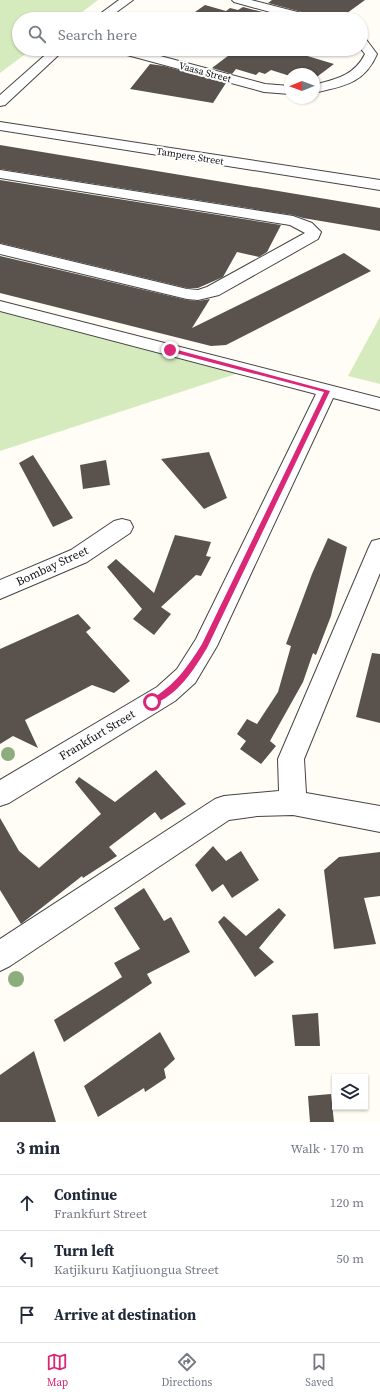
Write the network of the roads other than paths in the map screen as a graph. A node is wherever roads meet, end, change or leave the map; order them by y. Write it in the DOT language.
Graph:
graph roads {
  1 [pos="127,0"];
  2 [pos="238,0"];
  3 [pos="109,12"];
  4 [pos="283,12"];
  5 [pos="368,50"];
  6 [pos="52,56"];
  7 [pos="146,56"];
  8 [pos="320,87"];
  9 [pos="284,90"];
  10 [pos="0,102"];
  11 [pos="0,126"];
  12 [pos="0,174"];
  13 [pos="380,185"];
  14 [pos="0,249"];
  15 [pos="0,306"];
  16 [pos="327,391"];
  17 [pos="380,404"];
  18 [pos="122,527"];
  19 [pos="380,547"];
  20 [pos="0,590"];
  21 [pos="0,794"];
  22 [pos="293,803"];
  23 [pos="380,819"];
  24 [pos="0,956"];
  1 -- 3 [label="street"];
  2 -- 4 [label="street"];
  5 -- 8 [label="street"];
  6 -- 10 [label="street"];
  7 -- 9 [label="street, Vaasa Street"];
  11 -- 13 [label="street, Tampere Street"];
  12 -- 14 [label="street"];
  15 -- 16 [label="street"];
  16 -- 17 [label="street"];
  16 -- 21 [label="street, Frankfurt Street"];
  18 -- 20 [label="street, Bombay Street"];
  19 -- 22 [label="street"];
  22 -- 23 [label="street"];
  22 -- 24 [label="street"];
}
